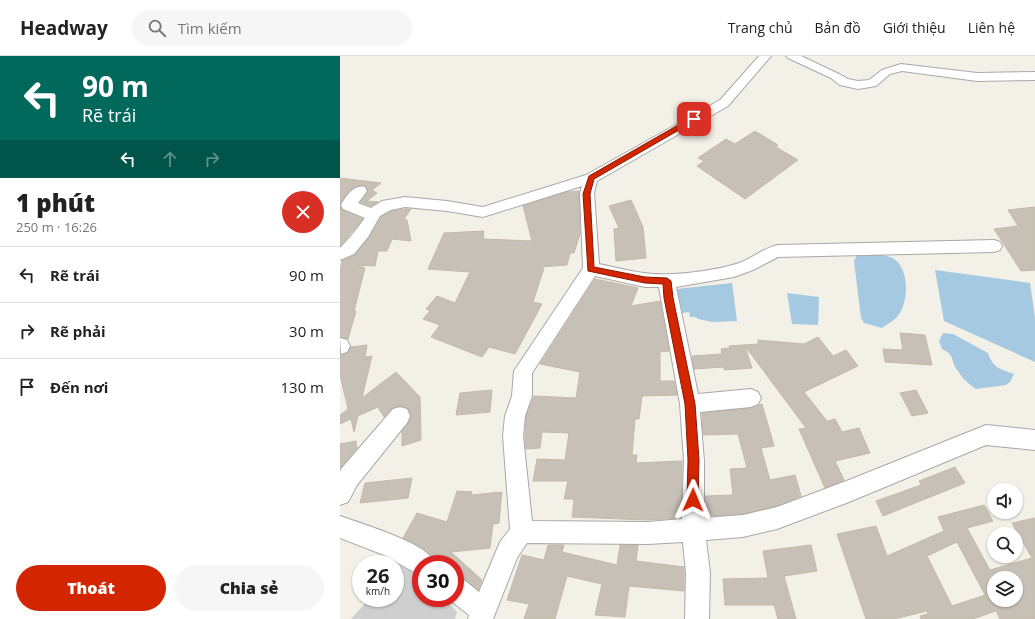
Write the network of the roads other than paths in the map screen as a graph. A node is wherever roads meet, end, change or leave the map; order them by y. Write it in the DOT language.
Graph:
graph roads {
  1 [pos="765,56"];
  2 [pos="792,56"];
  3 [pos="1035,76"];
  4 [pos="591,178"];
  5 [pos="360,191"];
  6 [pos="371,215"];
  7 [pos="994,246"];
  8 [pos="340,254"];
  9 [pos="590,269"];
  10 [pos="667,281"];
  11 [pos="751,398"];
  12 [pos="690,404"];
  13 [pos="400,416"];
  14 [pos="1035,440"];
  15 [pos="340,494"];
  16 [pos="340,527"];
  17 [pos="693,530"];
  18 [pos="522,532"];
  19 [pos="412,558"];
  20 [pos="464,598"];
  21 [pos="482,615"];
  22 [pos="697,619"];
  1 -- 4 [label="street"];
  2 -- 3 [label="street"];
  4 -- 6 [label="street"];
  4 -- 9 [label="street"];
  5 -- 6 [label="street"];
  6 -- 8 [label="street"];
  7 -- 10 [label="street"];
  9 -- 10 [label="street"];
  9 -- 18 [label="street"];
  10 -- 12 [label="street"];
  11 -- 12 [label="street"];
  12 -- 17 [label="street"];
  13 -- 15 [label="street"];
  14 -- 17 [label="street"];
  16 -- 19 [label="street"];
  17 -- 18 [label="street"];
  17 -- 22 [label="street"];
  18 -- 21 [label="street"];
  20 -- 21 [label="street"];
}
